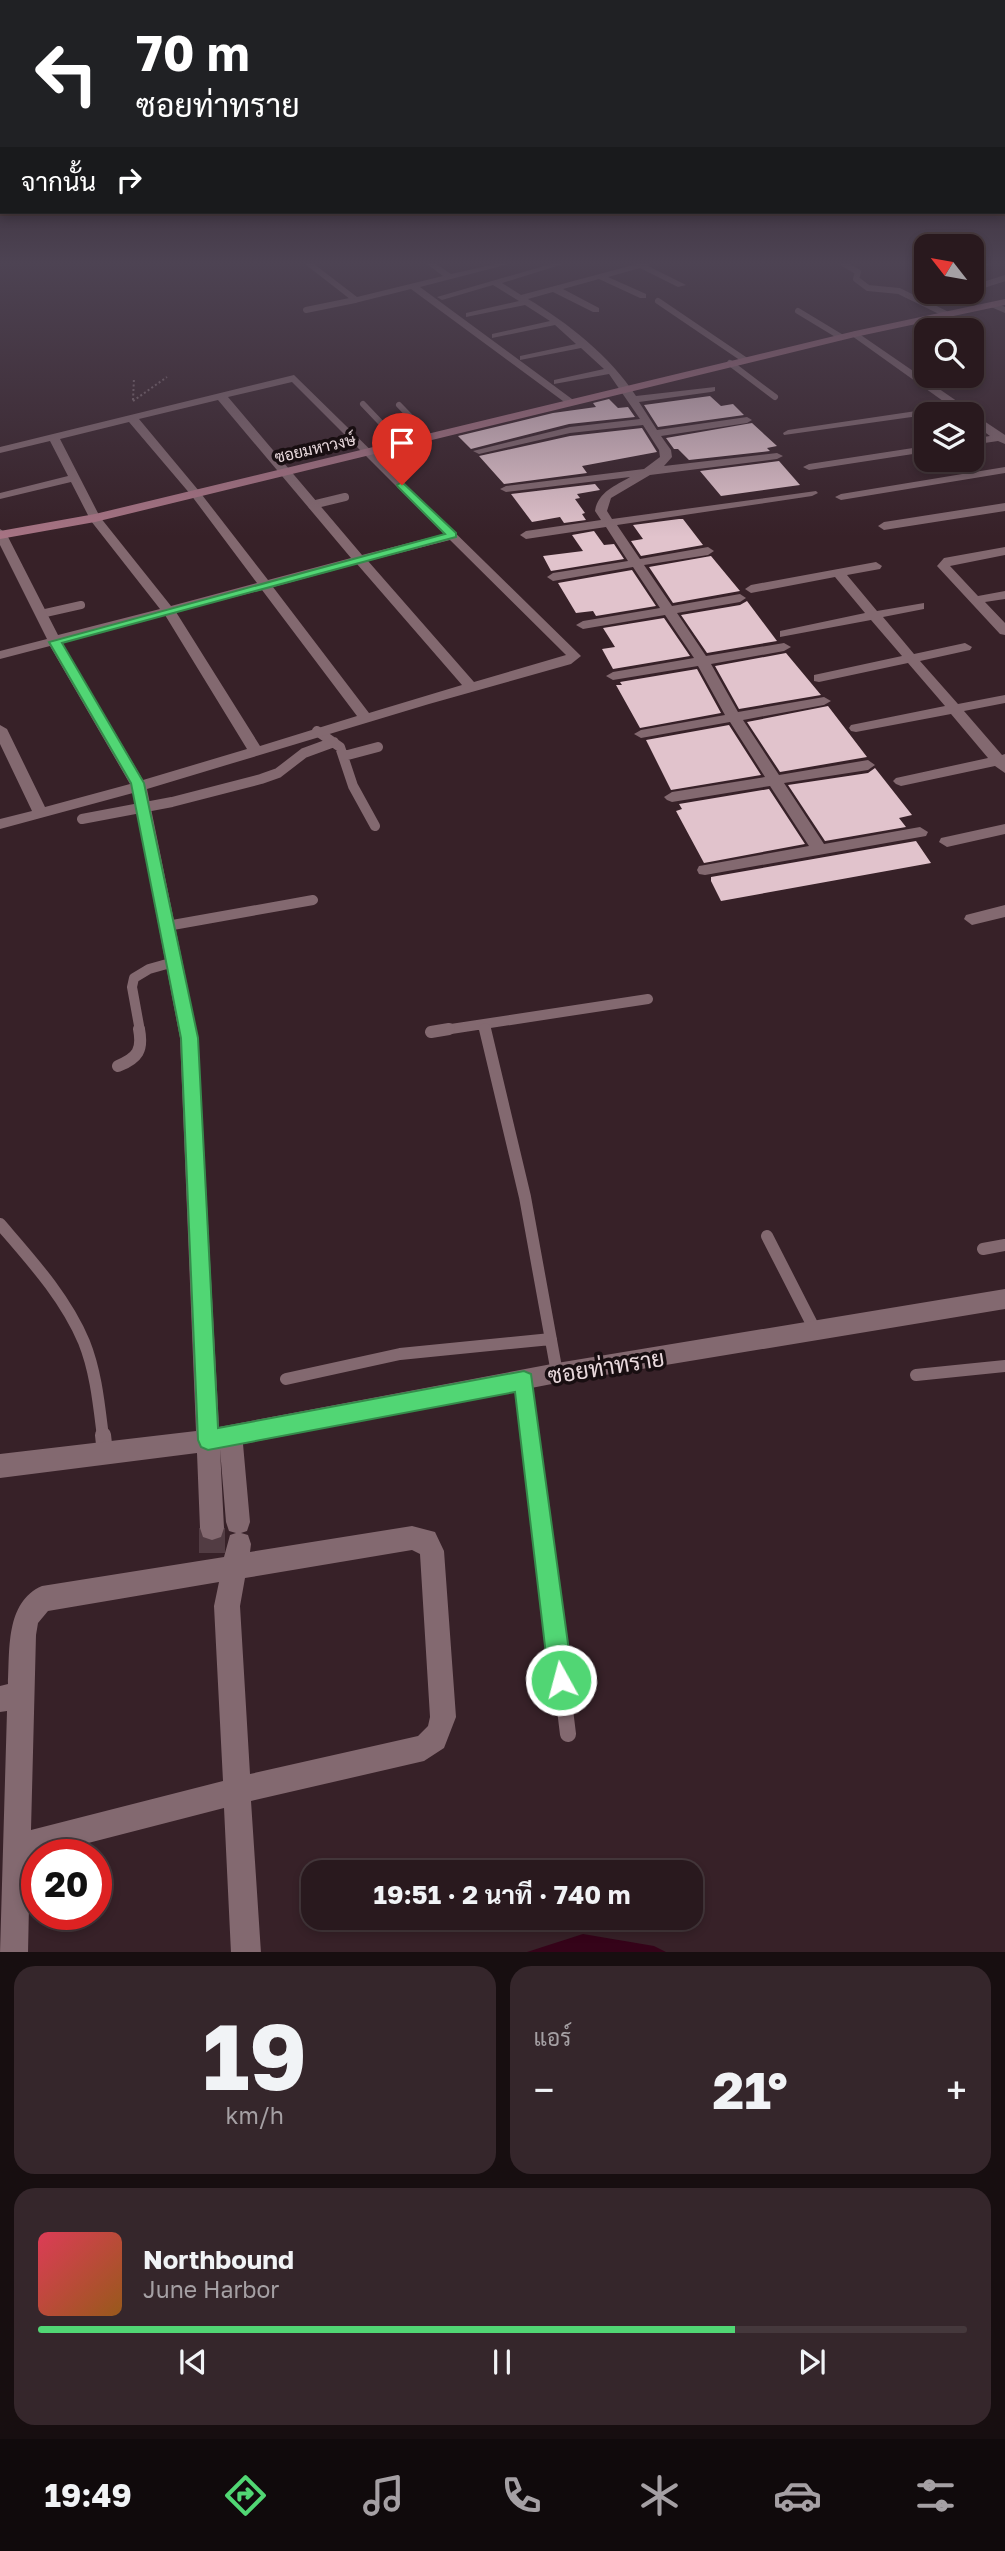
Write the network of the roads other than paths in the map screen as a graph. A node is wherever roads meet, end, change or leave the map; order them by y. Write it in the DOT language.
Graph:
graph roads {
  1 [pos="507,355"];
  2 [pos="537,355"];
  3 [pos="592,355"];
  4 [pos="738,355"];
  5 [pos="765,355"];
  6 [pos="885,355"];
  7 [pos="524,358"];
  8 [pos="745,360"];
  9 [pos="730,363"];
  10 [pos="605,369"];
  11 [pos="558,382"];
  12 [pos="711,389"];
  13 [pos="621,390"];
  14 [pos="221,396"];
  15 [pos="775,397"];
  16 [pos="571,402"];
  17 [pos="951,402"];
  18 [pos="363,404"];
  19 [pos="398,405"];
  20 [pos="636,405"];
  21 [pos="132,418"];
  22 [pos="914,419"];
  23 [pos="747,420"];
  24 [pos="647,421"];
  25 [pos="984,425"];
  26 [pos="656,433"];
  27 [pos="788,433"];
  28 [pos="54,437"];
  29 [pos="429,437"];
  30 [pos="1003,439"];
  31 [pos="984,441"];
  32 [pos="401,444"];
  33 [pos="0,450"];
  34 [pos="479,451"];
  35 [pos="914,451"];
  36 [pos="369,452"];
  37 [pos="777,456"];
  38 [pos="808,467"];
  39 [pos="1005,470"];
  40 [pos="282,471"];
  41 [pos="652,471"];
  42 [pos="74,478"];
  43 [pos="506,489"];
  44 [pos="195,492"];
  45 [pos="812,492"];
  46 [pos="0,496"];
  47 [pos="345,497"];
  48 [pos="841,497"];
  49 [pos="312,505"];
  50 [pos="1005,508"];
  51 [pos="95,518"];
  52 [pos="607,523"];
  53 [pos="884,526"];
  54 [pos="0,534"];
  55 [pos="453,535"];
  56 [pos="526,535"];
  57 [pos="708,551"];
  58 [pos="1005,551"];
  59 [pos="361,559"];
  60 [pos="636,563"];
  61 [pos="876,566"];
  62 [pos="838,573"];
  63 [pos="553,578"];
  64 [pos="267,585"];
  65 [pos="1005,595"];
  66 [pos="975,600"];
  67 [pos="81,605"];
  68 [pos="919,606"];
  69 [pos="168,610"];
  70 [pos="668,610"];
  71 [pos="41,614"];
  72 [pos="874,615"];
  73 [pos="583,625"];
  74 [pos="1005,631"];
  75 [pos="55,642"];
  76 [pos="965,647"];
  77 [pos="0,654"];
  78 [pos="911,658"];
  79 [pos="702,660"];
  80 [pos="613,676"];
  81 [pos="819,678"];
  82 [pos="470,686"];
  83 [pos="1005,699"];
  84 [pos="824,701"];
  85 [pos="954,709"];
  86 [pos="365,717"];
  87 [pos="734,718"];
  88 [pos="0,729"];
  89 [pos="856,729"];
  90 [pos="317,731"];
  91 [pos="641,734"];
  92 [pos="334,743"];
  93 [pos="378,747"];
  94 [pos="255,750"];
  95 [pos="344,756"];
  96 [pos="1003,762"];
  97 [pos="868,765"];
  98 [pos="776,781"];
  99 [pos="901,781"];
  100 [pos="138,785"];
  101 [pos="672,797"];
  102 [pos="144,808"];
  103 [pos="40,812"];
  104 [pos="82,819"];
  105 [pos="0,824"];
  106 [pos="375,826"];
  107 [pos="1005,829"];
  108 [pos="920,832"];
  109 [pos="947,842"];
  110 [pos="820,850"];
  111 [pos="705,870"];
  112 [pos="313,900"];
  113 [pos="1005,911"];
  114 [pos="972,919"];
  115 [pos="167,926"];
  116 [pos="174,962"];
  117 [pos="648,999"];
  118 [pos="484,1025"];
  119 [pos="431,1032"];
  120 [pos="118,1066"];
  121 [pos="0,1224"];
  122 [pos="767,1236"];
  123 [pos="1005,1245"];
  124 [pos="983,1249"];
  125 [pos="1005,1299"];
  126 [pos="817,1332"];
  127 [pos="551,1339"];
  128 [pos="1005,1366"];
  129 [pos="557,1373"];
  130 [pos="916,1375"];
  131 [pos="286,1379"];
  132 [pos="524,1380"];
  133 [pos="220,1438"];
  134 [pos="105,1453"];
  135 [pos="0,1466"];
  136 [pos="225,1548"];
  137 [pos="10,1697"];
  138 [pos="568,1734"];
  139 [pos="237,1791"];
  140 [pos="18,1847"];
  141 [pos="9,1950"];
  142 [pos="246,1952"];
  1 -- 16 [label="street"];
  2 -- 7 [label="street"];
  3 -- 10 [label="street"];
  4 -- 8 [label="lane"];
  5 -- 8 [label="street, ซอยมหาวงษ์"];
  6 -- 17 [label="street"];
  8 -- 9 [label="street, ซอยมหาวงษ์"];
  9 -- 13 [label="street, ซอยมหาวงษ์"];
  9 -- 15 [label="lane"];
  10 -- 11 [label="street"];
  10 -- 13 [label="street"];
  12 -- 20 [label="street"];
  13 -- 16 [label="street, ซอยมหาวงษ์"];
  13 -- 20 [label="street"];
  14 -- 21 [label="street"];
  14 -- 36 [label="street"];
  14 -- 40 [label="street"];
  16 -- 29 [label="street, ซอยมหาวงษ์"];
  18 -- 32 [label="lane"];
  19 -- 29 [label="lane"];
  20 -- 24 [label="street"];
  21 -- 28 [label="street"];
  21 -- 44 [label="street"];
  22 -- 27 [label="street"];
  23 -- 26 [label="street"];
  24 -- 26 [label="street"];
  24 -- 34 [label="street"];
  25 -- 30 [label="street"];
  26 -- 41 [label="street"];
  28 -- 33 [label="street"];
  28 -- 42 [label="street"];
  29 -- 32 [label="street, ซอยมหาวงษ์"];
  30 -- 31 [label="street"];
  32 -- 36 [label="street, ซอยมหาวงษ์"];
  35 -- 38 [label="street"];
  36 -- 40 [label="street, ซอยมหาวงษ์"];
  36 -- 55 [label="street"];
  37 -- 41 [label="street"];
  39 -- 48 [label="street"];
  40 -- 44 [label="street, ซอยมหาวงษ์"];
  40 -- 49 [label="street"];
  41 -- 43 [label="street"];
  41 -- 52 [label="street"];
  42 -- 46 [label="street"];
  42 -- 51 [label="street"];
  44 -- 51 [label="street, ซอยมหาวงษ์"];
  44 -- 64 [label="street"];
  45 -- 52 [label="street"];
  47 -- 49 [label="lane"];
  49 -- 59 [label="street"];
  50 -- 53 [label="street"];
  51 -- 54 [label="street, ซอยมหาวงษ์"];
  51 -- 69 [label="street"];
  52 -- 56 [label="street"];
  52 -- 60 [label="street"];
  54 -- 71 [label="street"];
  55 -- 59 [label="street"];
  55 -- 82 [label="street"];
  57 -- 60 [label="street"];
  58 -- 66 [label="street"];
  59 -- 64 [label="street"];
  59 -- 82 [label="street"];
  60 -- 63 [label="street"];
  60 -- 70 [label="street"];
  61 -- 62 [label="street"];
  62 -- 70 [label="street"];
  62 -- 72 [label="street"];
  64 -- 69 [label="street"];
  64 -- 86 [label="street"];
  65 -- 66 [label="street"];
  66 -- 74 [label="street"];
  67 -- 71 [label="lane"];
  68 -- 72 [label="street"];
  69 -- 75 [label="street"];
  69 -- 94 [label="street"];
  70 -- 73 [label="street"];
  70 -- 79 [label="street"];
  71 -- 75 [label="street"];
  72 -- 78 [label="street"];
  72 -- 79 [label="street"];
  75 -- 77 [label="street"];
  75 -- 100 [label="street"];
  76 -- 78 [label="street"];
  78 -- 81 [label="street"];
  78 -- 85 [label="street"];
  79 -- 80 [label="street"];
  79 -- 87 [label="street"];
  82 -- 86 [label="street"];
  83 -- 85 [label="street"];
  84 -- 87 [label="street"];
  85 -- 89 [label="street"];
  85 -- 96 [label="street"];
  86 -- 90 [label="street"];
  87 -- 91 [label="street"];
  87 -- 98 [label="street"];
  88 -- 103 [label="street"];
  90 -- 92 [label="lane"];
  90 -- 94 [label="street"];
  92 -- 95 [label="lane"];
  92 -- 102 [label="lane"];
  93 -- 95 [label="lane"];
  94 -- 100 [label="street"];
  95 -- 106 [label="lane"];
  96 -- 99 [label="street"];
  97 -- 98 [label="street"];
  98 -- 101 [label="street"];
  98 -- 110 [label="street"];
  100 -- 102 [label="street"];
  100 -- 103 [label="street"];
  102 -- 104 [label="lane"];
  102 -- 115 [label="street"];
  103 -- 105 [label="street"];
  107 -- 109 [label="street"];
  108 -- 110 [label="street"];
  110 -- 111 [label="street"];
  112 -- 115 [label="lane"];
  113 -- 114 [label="street"];
  115 -- 116 [label="street"];
  116 -- 120 [label="lane"];
  116 -- 133 [label="street"];
  117 -- 118 [label="lane"];
  118 -- 119 [label="lane"];
  118 -- 127 [label="lane"];
  121 -- 134 [label="lane"];
  122 -- 126 [label="lane"];
  123 -- 124 [label="lane"];
  125 -- 126 [label="street, ซอยท่าทราย"];
  126 -- 129 [label="street, ซอยท่าทราย"];
  127 -- 129 [label="lane"];
  127 -- 131 [label="lane"];
  128 -- 130 [label="lane"];
  129 -- 132 [label="street, ซอยท่าทราย"];
  132 -- 133 [label="street, ซอยท่าทราย"];
  132 -- 138 [label="lane"];
  133 -- 134 [label="street, ซอยท่าทราย"];
  133 -- 136 [label="street"];
  134 -- 135 [label="street, ซอยท่าทราย"];
  136 -- 137 [label="street"];
  136 -- 139 [label="street"];
  136 -- 139 [label="street"];
  137 -- 140 [label="street"];
  139 -- 140 [label="street"];
  139 -- 142 [label="street"];
  140 -- 141 [label="street"];
}
